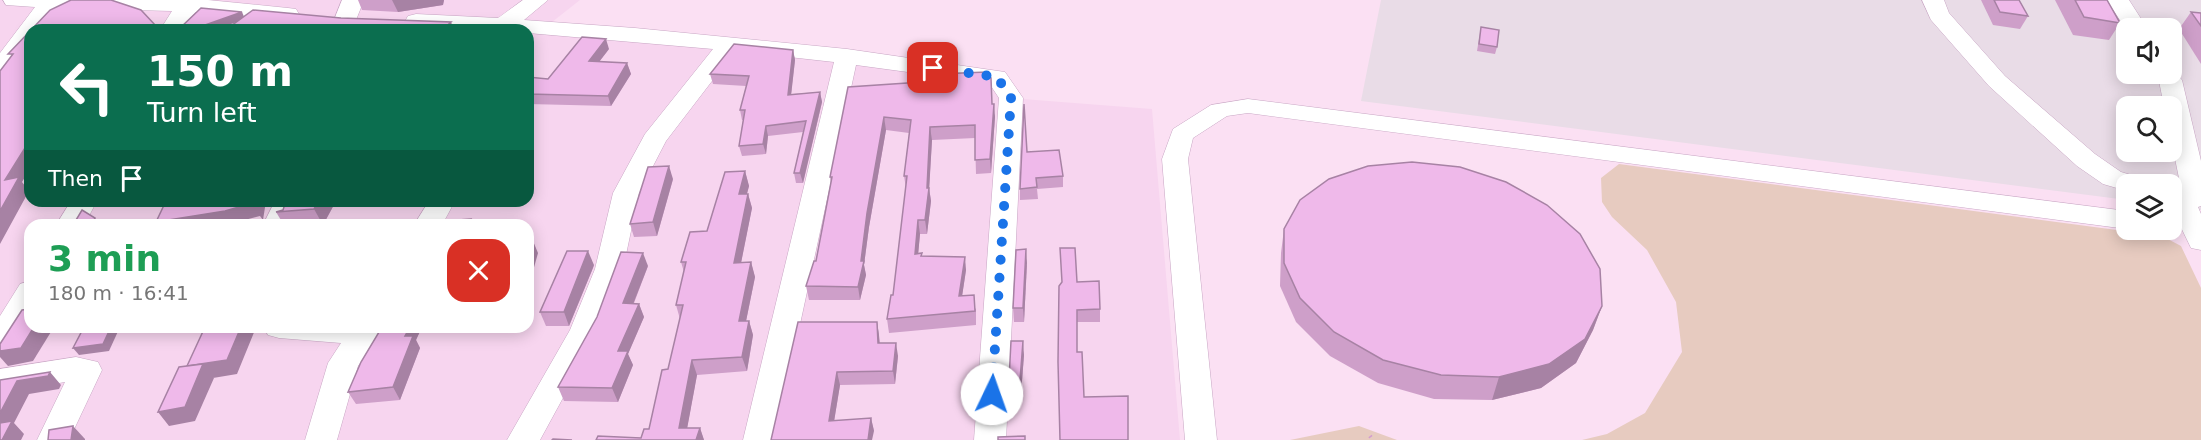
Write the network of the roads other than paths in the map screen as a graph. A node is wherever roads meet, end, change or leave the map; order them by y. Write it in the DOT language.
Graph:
graph roads {
  1 [pos="14,0"];
  2 [pos="508,0"];
  3 [pos="537,0"];
  4 [pos="1933,0"];
  5 [pos="2118,0"];
  6 [pos="50,1"];
  7 [pos="194,2"];
  8 [pos="347,16"];
  9 [pos="2130,18"];
  10 [pos="369,20"];
  11 [pos="391,20"];
  12 [pos="33,24"];
  13 [pos="174,24"];
  14 [pos="455,24"];
  15 [pos="504,24"];
  16 [pos="507,24"];
  17 [pos="534,29"];
  18 [pos="24,36"];
  19 [pos="728,45"];
  20 [pos="847,56"];
  21 [pos="0,69"];
  22 [pos="2171,84"];
  23 [pos="2116,179"];
  24 [pos="2187,198"];
  25 [pos="2116,219"];
  26 [pos="2182,230"];
  27 [pos="2200,239"];
  28 [pos="24,301"];
  29 [pos="366,333"];
  30 [pos="0,341"];
  31 [pos="0,381"];
  32 [pos="53,440"];
  33 [pos="321,440"];
  34 [pos="523,440"];
  35 [pos="759,440"];
  36 [pos="990,440"];
  37 [pos="1201,440"];
  1 -- 6 [label="street"];
  2 -- 15 [label="street"];
  3 -- 16 [label="street"];
  4 -- 23 [label="street"];
  5 -- 9 [label="street"];
  6 -- 7 [label="street"];
  6 -- 12 [label="street"];
  7 -- 8 [label="street"];
  7 -- 13 [label="street"];
  8 -- 10 [label="street"];
  11 -- 14 [label="street"];
  17 -- 19 [label="street"];
  18 -- 21 [label="street"];
  19 -- 20 [label="street"];
  19 -- 34 [label="street"];
  20 -- 35 [label="street"];
  20 -- 36 [label="street"];
  22 -- 24 [label="street"];
  24 -- 27 [label="street"];
  25 -- 37 [label="street"];
  26 -- 27 [label="street"];
  28 -- 30 [label="street"];
  29 -- 33 [label="street"];
  31 -- 32 [label="street"];
}
